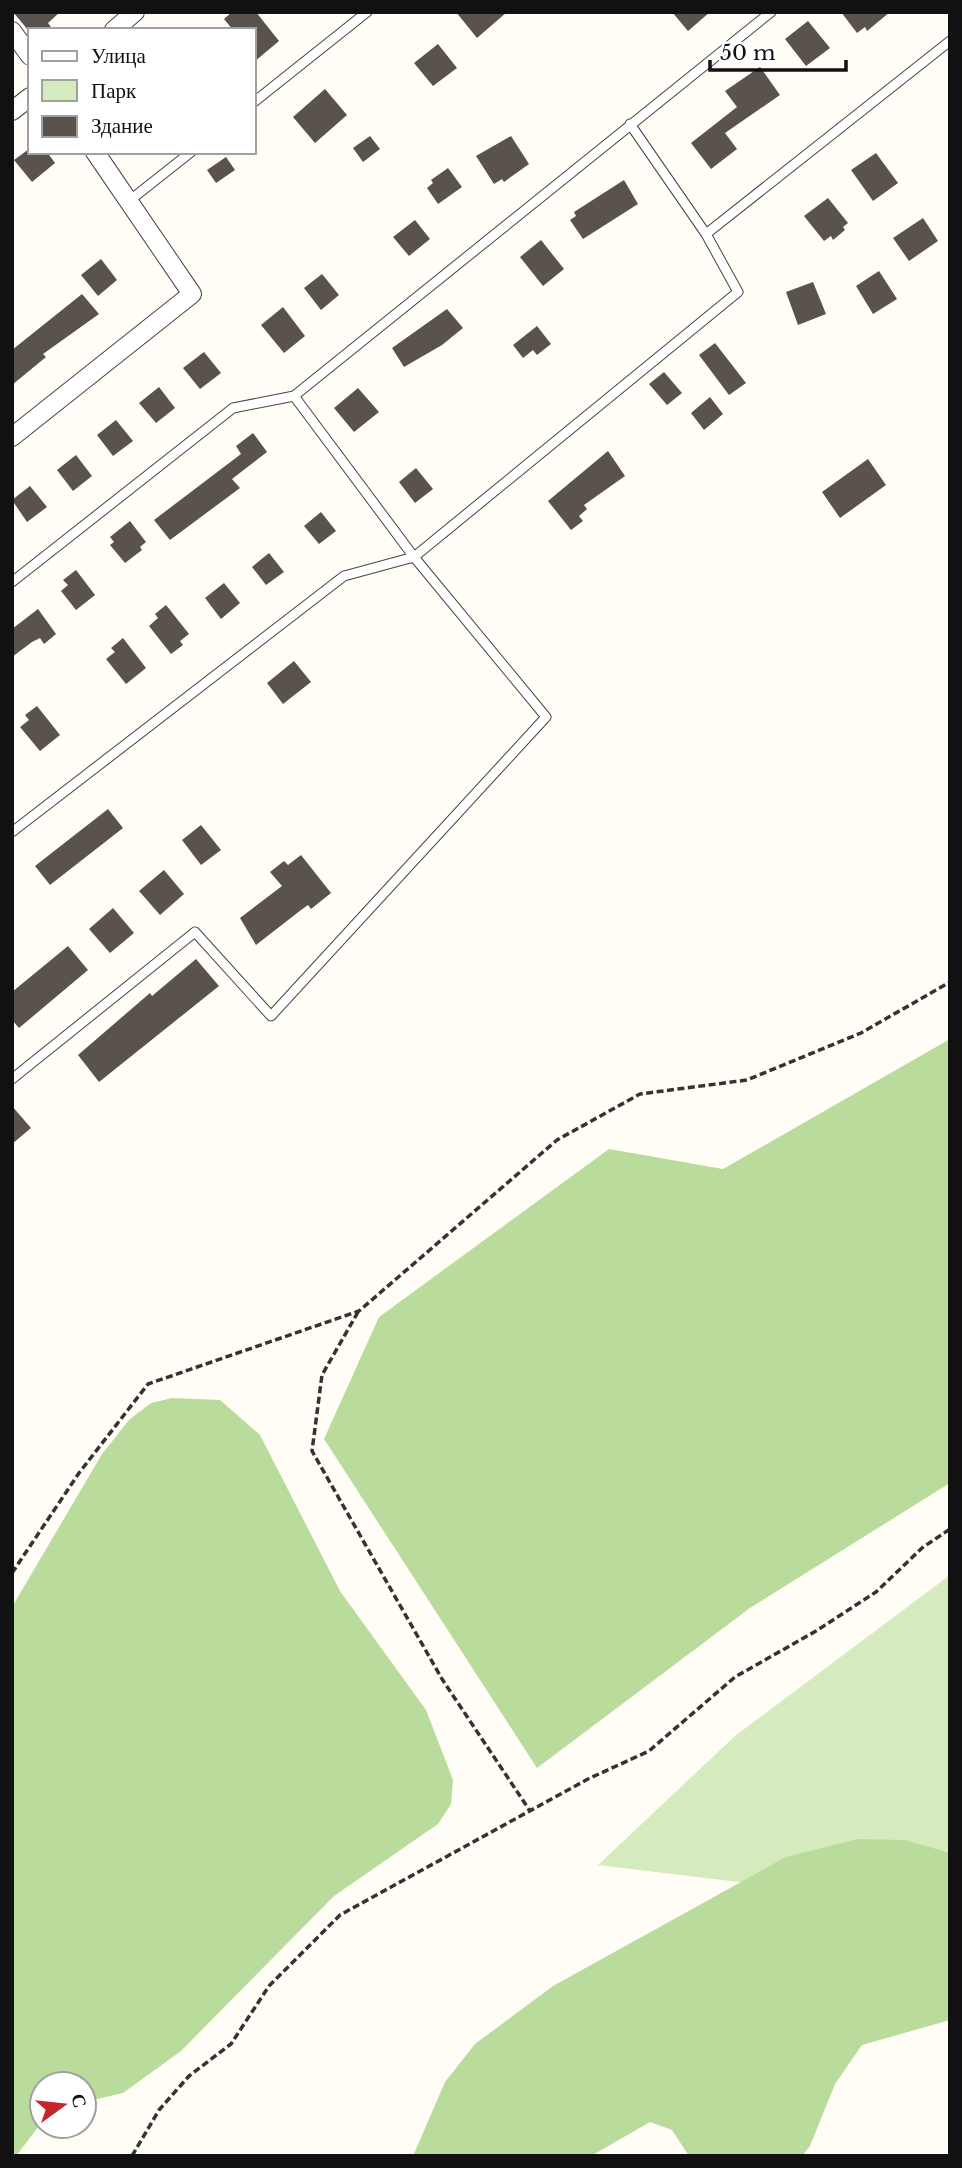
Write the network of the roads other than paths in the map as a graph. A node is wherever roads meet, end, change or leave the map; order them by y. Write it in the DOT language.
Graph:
graph roads {
  1 [pos="135,12"];
  2 [pos="367,12"];
  3 [pos="771,12"];
  4 [pos="116,28"];
  5 [pos="12,31"];
  6 [pos="950,41"];
  7 [pos="28,53"];
  8 [pos="28,99"];
  9 [pos="256,100"];
  10 [pos="12,111"];
  11 [pos="630,124"];
  12 [pos="96,154"];
  13 [pos="188,154"];
  14 [pos="129,201"];
  15 [pos="706,234"];
  16 [pos="294,396"];
  17 [pos="12,437"];
  18 [pos="414,556"];
  19 [pos="12,582"];
  20 [pos="12,832"];
  21 [pos="12,1079"];
  1 -- 4 [label="street"];
  2 -- 9 [label="lane"];
  3 -- 11 [label="lane"];
  5 -- 7 [label="street"];
  6 -- 15 [label="lane"];
  8 -- 10 [label="street"];
  11 -- 15 [label="lane"];
  11 -- 16 [label="lane"];
  12 -- 14 [label="street"];
  13 -- 14 [label="lane"];
  14 -- 17 [label="street"];
  15 -- 18 [label="lane"];
  16 -- 18 [label="lane"];
  16 -- 19 [label="lane"];
  18 -- 20 [label="lane"];
  18 -- 21 [label="lane"];
}
